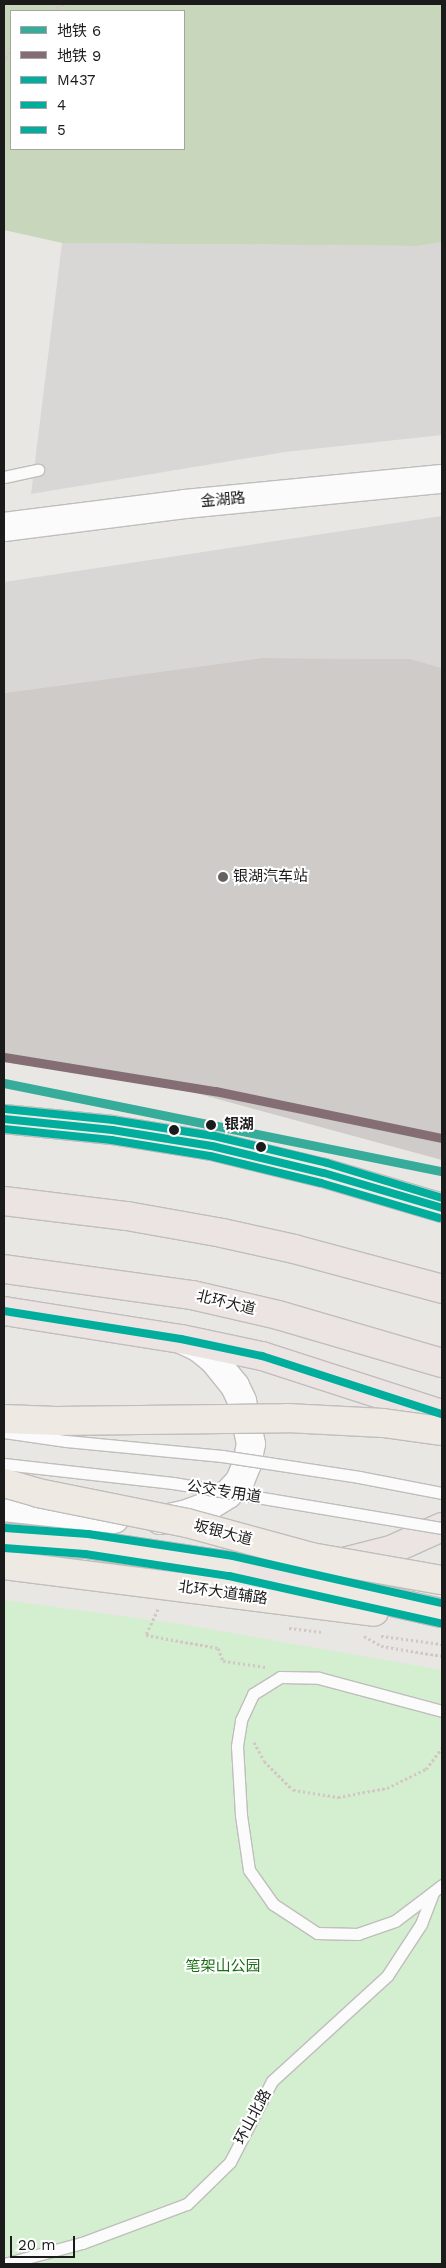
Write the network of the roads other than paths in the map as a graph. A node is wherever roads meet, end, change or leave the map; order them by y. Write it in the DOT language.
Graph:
graph roads {
  1 [pos="38,470"];
  2 [pos="4,477"];
  3 [pos="442,479"];
  4 [pos="4,527"];
  5 [pos="4,1119"];
  6 [pos="4,1201"];
  7 [pos="442,1208"];
  8 [pos="4,1268"];
  9 [pos="442,1289"];
  10 [pos="4,1312"];
  11 [pos="181,1339"];
  12 [pos="442,1362"];
  13 [pos="442,1414"];
  14 [pos="4,1419"];
  15 [pos="442,1431"];
  16 [pos="4,1432"];
  17 [pos="4,1464"];
  18 [pos="4,1483"];
  19 [pos="442,1493"];
  20 [pos="4,1507"];
  21 [pos="442,1527"];
  22 [pos="4,1538"];
  23 [pos="4,1565"];
  24 [pos="253,1570"];
  25 [pos="442,1580"];
  26 [pos="442,1613"];
  27 [pos="442,1618"];
  28 [pos="442,1710"];
  29 [pos="442,1885"];
  30 [pos="433,1892"];
  31 [pos="4,2264"];
  1 -- 2 [label="lane"];
  3 -- 4 [label="street, 金湖路"];
  5 -- 7 [label="main road"];
  6 -- 9 [label="highway"];
  8 -- 12 [label="highway, 北环大道"];
  10 -- 11 [label="highway"];
  11 -- 13 [label="highway"];
  11 -- 20 [label="street"];
  14 -- 15 [label="main road, bridge"];
  16 -- 19 [label="lane, bridge"];
  17 -- 21 [label="lane, 公交专用道, bridge"];
  18 -- 25 [label="main road, 坂银大道, bridge"];
  21 -- 24 [label="highway"];
  22 -- 24 [label="main road"];
  23 -- 27 [label="main road, 北环大道辅路"];
  24 -- 26 [label="main road"];
  28 -- 30 [label="lane"];
  29 -- 30 [label="lane"];
  30 -- 31 [label="lane, 环山北路"];
}
